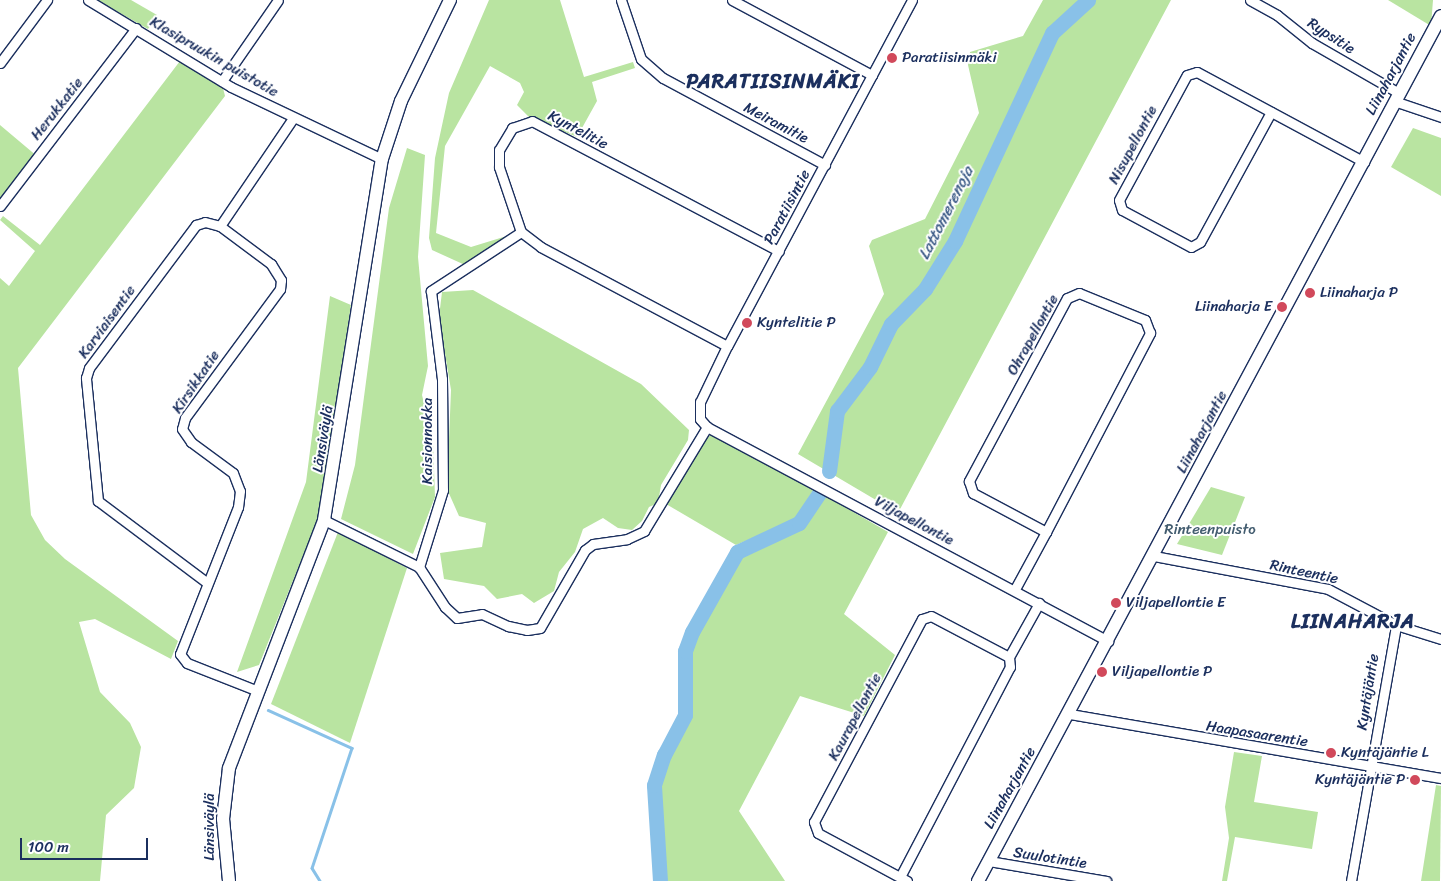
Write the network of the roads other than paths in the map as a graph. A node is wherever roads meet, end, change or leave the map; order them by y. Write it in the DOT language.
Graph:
graph roads {
  1 [pos="47,0"];
  2 [pos="88,0"];
  3 [pos="278,0"];
  4 [pos="450,0"];
  5 [pos="621,0"];
  6 [pos="732,0"];
  7 [pos="912,0"];
  8 [pos="1250,0"];
  9 [pos="1441,16"];
  10 [pos="136,28"];
  11 [pos="0,63"];
  12 [pos="872,75"];
  13 [pos="222,81"];
  14 [pos="1397,97"];
  15 [pos="1271,112"];
  16 [pos="1441,117"];
  17 [pos="293,118"];
  18 [pos="382,159"];
  19 [pos="1364,162"];
  20 [pos="825,165"];
  21 [pos="0,206"];
  22 [pos="220,226"];
  23 [pos="521,232"];
  24 [pos="779,251"];
  25 [pos="727,346"];
  26 [pos="707,427"];
  27 [pos="324,520"];
  28 [pos="1046,532"];
  29 [pos="1154,556"];
  30 [pos="419,567"];
  31 [pos="206,582"];
  32 [pos="1015,589"];
  33 [pos="1039,604"];
  34 [pos="1396,626"];
  35 [pos="1441,640"];
  36 [pos="1108,641"];
  37 [pos="1009,657"];
  38 [pos="258,691"];
  39 [pos="1070,714"];
  40 [pos="1370,766"];
  41 [pos="1441,778"];
  42 [pos="989,862"];
  43 [pos="904,879"];
  44 [pos="228,881"];
  45 [pos="978,881"];
  46 [pos="1106,881"];
  47 [pos="1351,881"];
  1 -- 11 [label="street"];
  2 -- 10 [label="street, Klasipruukin puistotie"];
  3 -- 13 [label="street"];
  4 -- 18 [label="main road, Länsiväylä"];
  5 -- 20 [label="street, Meiramitie"];
  6 -- 12 [label="street"];
  7 -- 12 [label="street, Paratiisintie"];
  8 -- 14 [label="street, Rypsitie"];
  9 -- 14 [label="main road, Liinaharjantie"];
  10 -- 13 [label="street, Klasipruukin puistotie"];
  10 -- 21 [label="street, Herukkatie"];
  12 -- 20 [label="street, Paratiisintie"];
  13 -- 17 [label="street, Klasipruukin puistotie"];
  14 -- 16 [label="street, Rypsitie"];
  14 -- 19 [label="main road, Liinaharjantie"];
  15 -- 15 [label="street, Nisupellontie"];
  15 -- 19 [label="street, Nisupellontie"];
  17 -- 18 [label="street, Klasipruukin puistotie"];
  17 -- 22 [label="street"];
  18 -- 27 [label="main road, Länsiväylä"];
  19 -- 29 [label="main road, Liinaharjantie"];
  20 -- 24 [label="street, Paratiisintie"];
  22 -- 31 [label="street, Kirsikkatie"];
  22 -- 31 [label="street, Karviaisentie"];
  23 -- 24 [label="street, Kyntelitie"];
  23 -- 25 [label="street"];
  23 -- 30 [label="street, Kaisionnokka"];
  24 -- 25 [label="street, Paratiisintie"];
  25 -- 26 [label="street, Paratiisintie"];
  26 -- 30 [label="street"];
  26 -- 32 [label="street, Viljapellontie"];
  27 -- 30 [label="street"];
  27 -- 38 [label="main road, Länsiväylä"];
  28 -- 28 [label="street, Ohrapellontie"];
  28 -- 32 [label="street, Ohrapellontie"];
  29 -- 34 [label="street, Rinteentie"];
  29 -- 36 [label="main road, Liinaharjantie"];
  31 -- 38 [label="street, Kirsikkatie"];
  32 -- 33 [label="street, Viljapellontie"];
  33 -- 36 [label="street, Viljapellontie"];
  33 -- 37 [label="street, Kaurapellontie"];
  34 -- 35 [label="street, Rinteentie"];
  34 -- 40 [label="street, Kyntäjäntie"];
  36 -- 39 [label="main road, Liinaharjantie"];
  37 -- 43 [label="street, Kaurapellontie"];
  37 -- 43 [label="street, Kaurapellontie"];
  38 -- 44 [label="main road, Länsiväylä"];
  39 -- 40 [label="street, Haapasaarentie"];
  39 -- 42 [label="main road, Liinaharjantie"];
  40 -- 41 [label="street, Haapasaarentie"];
  40 -- 47 [label="street, Kyntäjäntie"];
  42 -- 45 [label="main road, Liinaharjantie"];
  42 -- 46 [label="street, Suulotintie"];
}
